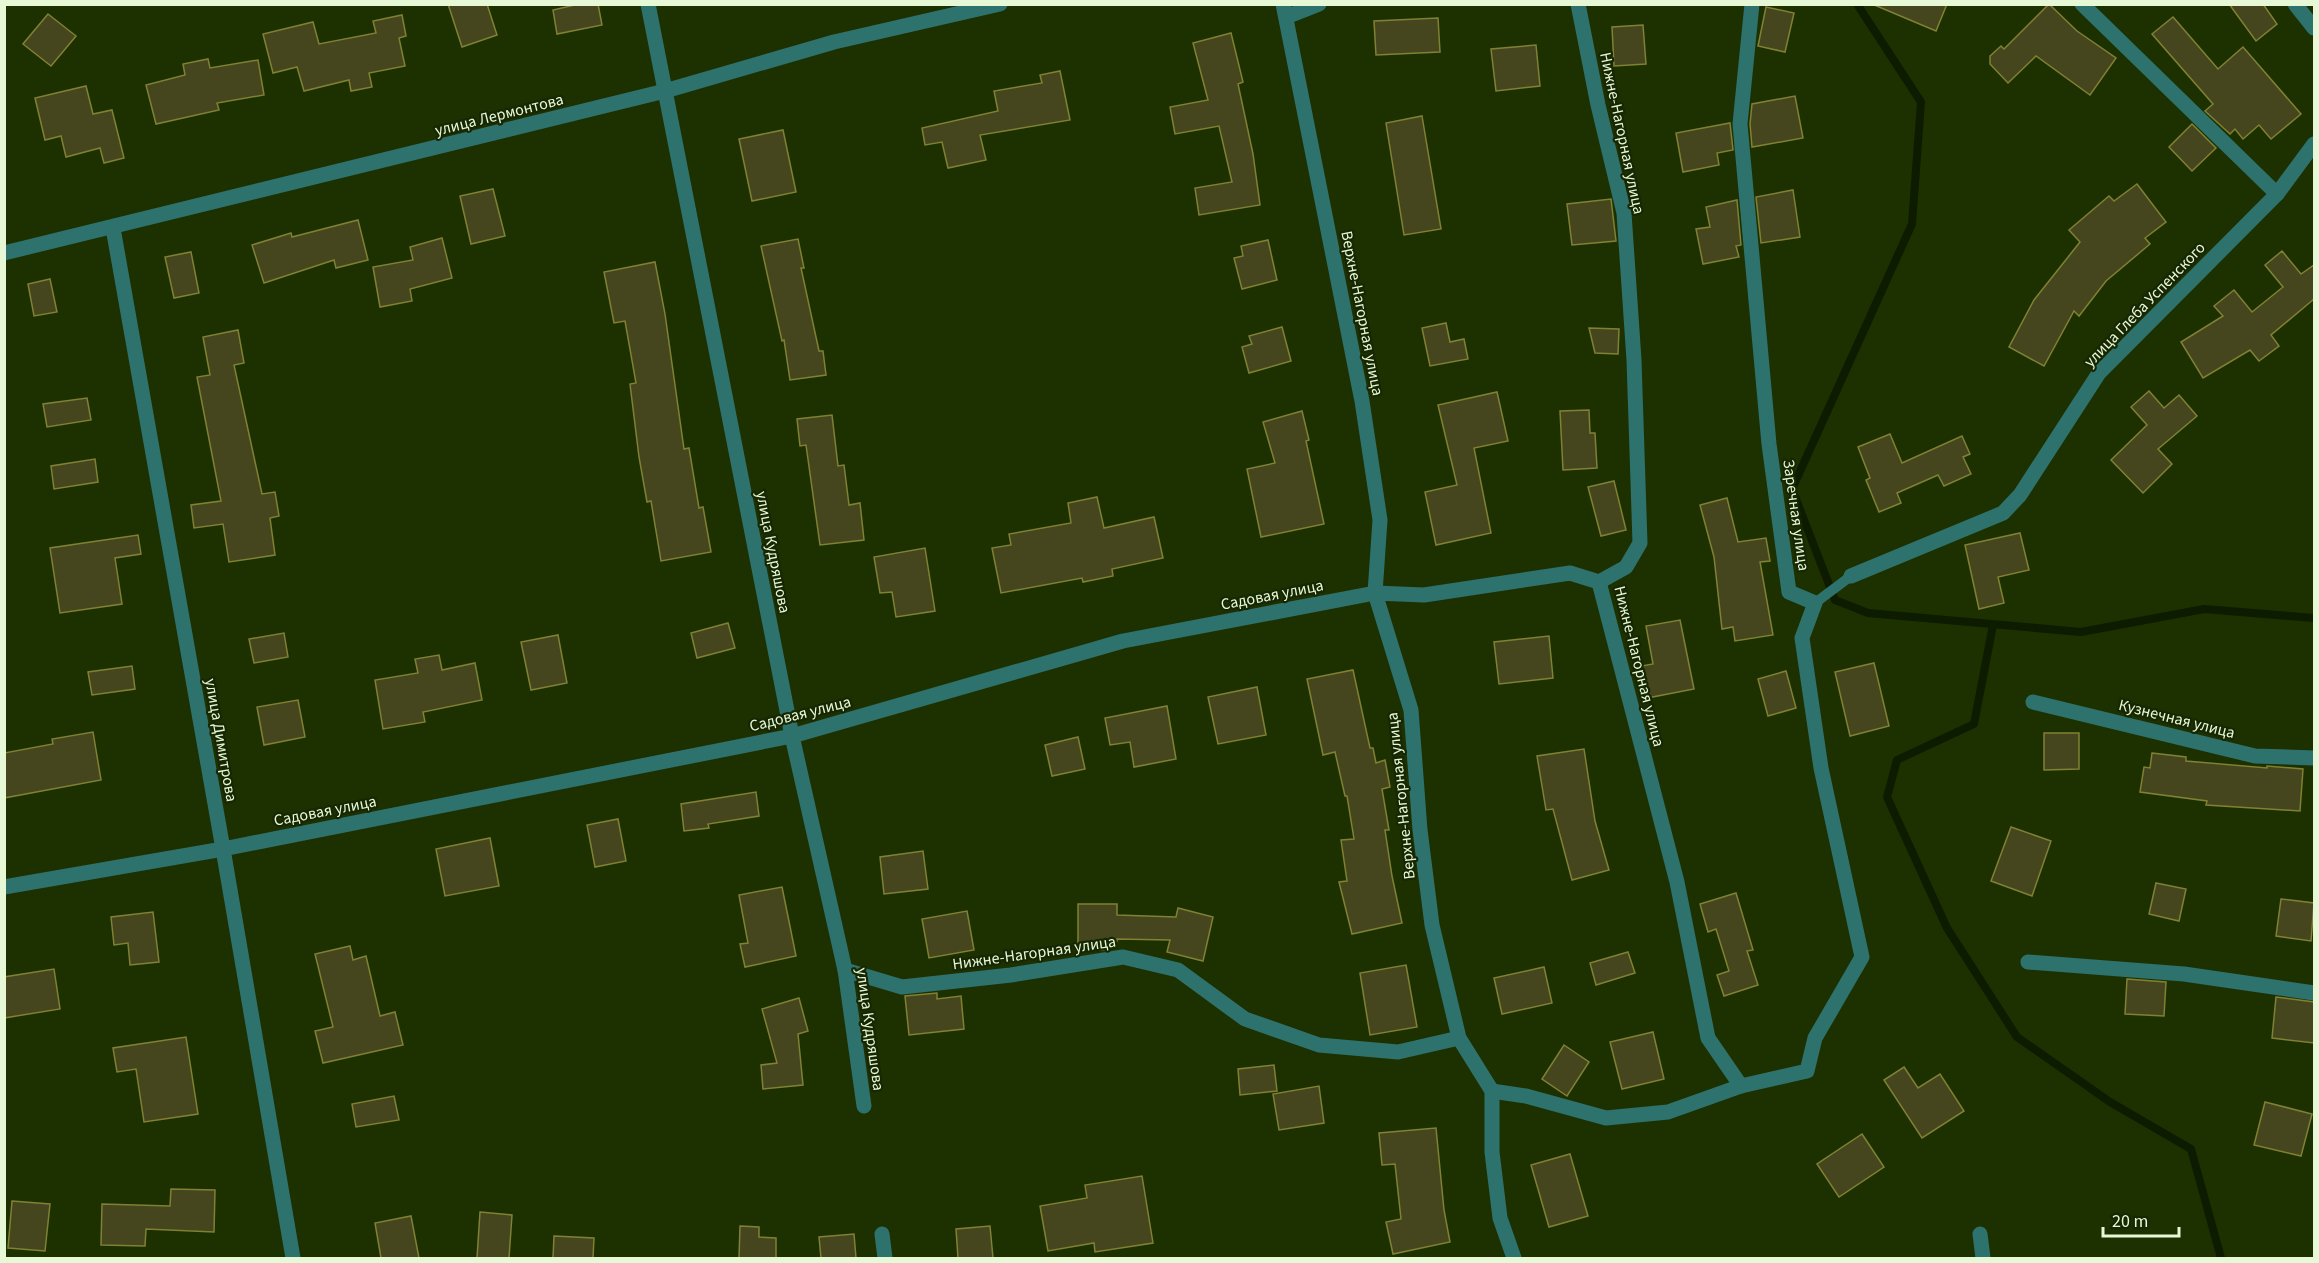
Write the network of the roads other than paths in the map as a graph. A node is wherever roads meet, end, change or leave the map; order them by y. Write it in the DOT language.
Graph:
graph roads {
  1 [pos="648,4"];
  2 [pos="1000,4"];
  3 [pos="1319,4"];
  4 [pos="1578,4"];
  5 [pos="1752,4"];
  6 [pos="2082,4"];
  7 [pos="2295,4"];
  8 [pos="1284,11"];
  9 [pos="2314,28"];
  10 [pos="665,91"];
  11 [pos="2314,144"];
  12 [pos="2277,194"];
  13 [pos="113,228"];
  14 [pos="4,253"];
  15 [pos="1851,576"];
  16 [pos="1599,582"];
  17 [pos="1375,593"];
  18 [pos="1815,603"];
  19 [pos="2033,702"];
  20 [pos="792,736"];
  21 [pos="2314,759"];
  22 [pos="223,849"];
  23 [pos="4,887"];
  24 [pos="2028,962"];
  25 [pos="845,970"];
  26 [pos="2314,993"];
  27 [pos="1459,1038"];
  28 [pos="1741,1086"];
  29 [pos="1492,1091"];
  30 [pos="864,1106"];
  31 [pos="882,1234"];
  32 [pos="1980,1234"];
  33 [pos="293,1258"];
  34 [pos="885,1258"];
  35 [pos="1514,1258"];
  36 [pos="1983,1258"];
  1 -- 10 [label="street, улица Кудряшова"];
  2 -- 10 [label="street, улица Лермонтова"];
  3 -- 8 [label="street"];
  4 -- 16 [label="street, Нижне-Нагорная улица"];
  5 -- 18 [label="street, Заречная улица"];
  6 -- 12 [label="street"];
  7 -- 9 [label="street"];
  8 -- 17 [label="street, Верхне-Нагорная улица"];
  10 -- 13 [label="street, улица Лермонтова"];
  10 -- 20 [label="street, улица Кудряшова"];
  11 -- 12 [label="street, улица Глеба Успенского"];
  12 -- 15 [label="street, улица Глеба Успенского"];
  13 -- 14 [label="street, улица Лермонтова"];
  13 -- 22 [label="street, улица Димитрова"];
  15 -- 18 [label="lane"];
  16 -- 17 [label="street, Садовая улица"];
  16 -- 28 [label="street, Нижне-Нагорная улица"];
  17 -- 20 [label="street, Садовая улица"];
  17 -- 27 [label="street, Верхне-Нагорная улица"];
  18 -- 28 [label="street"];
  19 -- 21 [label="street, Кузнечная улица"];
  20 -- 22 [label="street, Садовая улица"];
  20 -- 25 [label="street, улица Кудряшова"];
  22 -- 23 [label="street, Садовая улица"];
  22 -- 33 [label="street, улица Димитрова"];
  24 -- 26 [label="street"];
  25 -- 27 [label="street, Нижне-Нагорная улица"];
  25 -- 30 [label="street, улица Кудряшова"];
  27 -- 29 [label="street, Верхне-Нагорная улица"];
  28 -- 29 [label="street"];
  29 -- 35 [label="street"];
  31 -- 34 [label="street"];
  32 -- 36 [label="street"];
}
